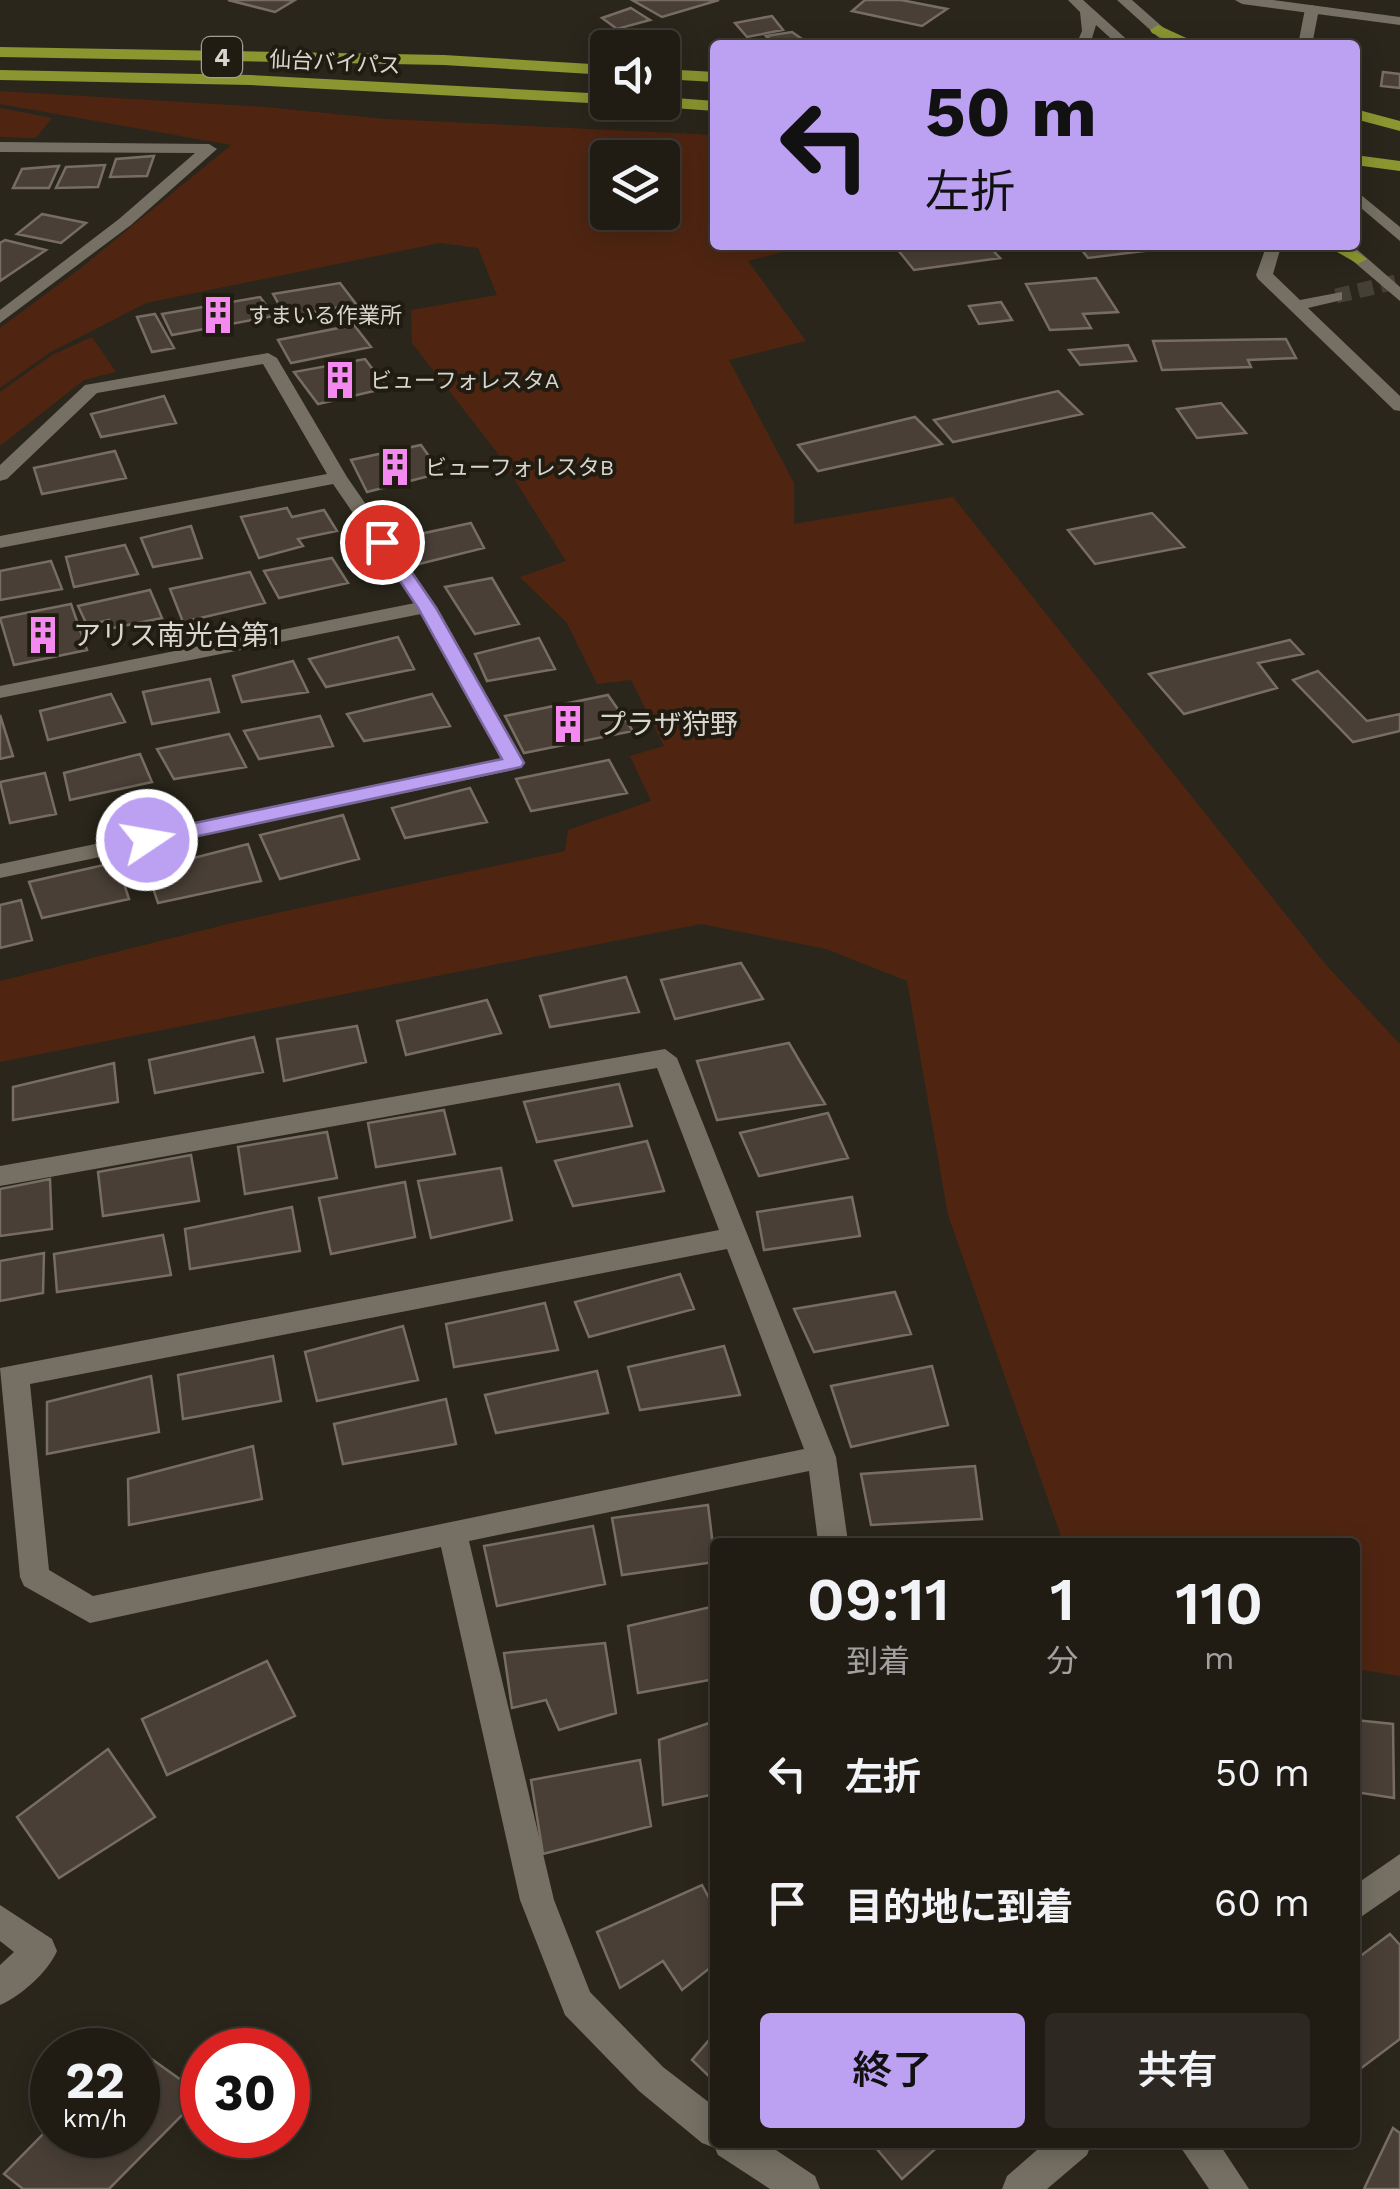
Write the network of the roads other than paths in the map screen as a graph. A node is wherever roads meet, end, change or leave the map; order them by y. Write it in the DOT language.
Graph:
graph roads {
  1 [pos="1124,0"];
  2 [pos="1242,0"];
  3 [pos="1081,6"];
  4 [pos="1312,10"];
  5 [pos="1400,21"];
  6 [pos="1158,30"];
  7 [pos="1085,40"];
  8 [pos="1120,40"];
  9 [pos="1170,40"];
  10 [pos="1179,40"];
  11 [pos="1306,40"];
  12 [pos="0,52"];
  13 [pos="590,69"];
  14 [pos="0,75"];
  15 [pos="680,75"];
  16 [pos="710,77"];
  17 [pos="590,99"];
  18 [pos="680,104"];
  19 [pos="710,106"];
  20 [pos="1360,115"];
  21 [pos="1400,126"];
  22 [pos="1360,133"];
  23 [pos="1400,137"];
  24 [pos="0,147"];
  25 [pos="1360,161"];
  26 [pos="1400,166"];
  27 [pos="1360,200"];
  28 [pos="1398,227"];
  29 [pos="1272,250"];
  30 [pos="1343,250"];
  31 [pos="1348,250"];
  32 [pos="1358,259"];
  33 [pos="1336,296"];
  34 [pos="1400,296"];
  35 [pos="1296,306"];
  36 [pos="0,318"];
  37 [pos="1400,406"];
  38 [pos="0,474"];
  39 [pos="338,477"];
  40 [pos="0,542"];
  41 [pos="427,608"];
  42 [pos="0,692"];
  43 [pos="0,871"];
  44 [pos="0,1176"];
  45 [pos="735,1237"];
  46 [pos="8,1377"];
  47 [pos="822,1457"];
  48 [pos="452,1532"];
  49 [pos="832,1538"];
  50 [pos="1400,1870"];
  51 [pos="1360,1901"];
  52 [pos="0,1921"];
  53 [pos="0,1988"];
  54 [pos="710,2126"];
  55 [pos="740,2148"];
  56 [pos="1067,2148"];
  57 [pos="1200,2148"];
  58 [pos="802,2189"];
  59 [pos="1020,2189"];
  60 [pos="1231,2189"];
  1 -- 6 [label="street"];
  2 -- 4 [label="street"];
  3 -- 7 [label="street"];
  3 -- 8 [label="street"];
  4 -- 5 [label="street"];
  4 -- 11 [label="street"];
  6 -- 9 [label="street"];
  6 -- 10 [label="highway"];
  12 -- 13 [label="highway, 仙台バイパス / 4"];
  14 -- 17 [label="highway, 仙台バイパス / 4"];
  15 -- 16 [label="highway"];
  18 -- 19 [label="highway"];
  20 -- 21 [label="highway"];
  22 -- 23 [label="highway"];
  24 -- 36 [label="street"];
  25 -- 26 [label="highway"];
  27 -- 28 [label="street"];
  29 -- 35 [label="street"];
  30 -- 32 [label="highway"];
  31 -- 32 [label="street"];
  32 -- 34 [label="street"];
  33 -- 35 [label="street"];
  35 -- 37 [label="street"];
  38 -- 39 [label="street"];
  39 -- 40 [label="street"];
  39 -- 41 [label="street"];
  41 -- 42 [label="street"];
  41 -- 43 [label="street"];
  44 -- 45 [label="street"];
  45 -- 46 [label="street"];
  45 -- 47 [label="street"];
  46 -- 48 [label="street"];
  47 -- 48 [label="street"];
  47 -- 49 [label="street"];
  48 -- 54 [label="street"];
  50 -- 51 [label="street"];
  52 -- 53 [label="street"];
  55 -- 58 [label="street"];
  56 -- 59 [label="street"];
  57 -- 60 [label="street"];
}
